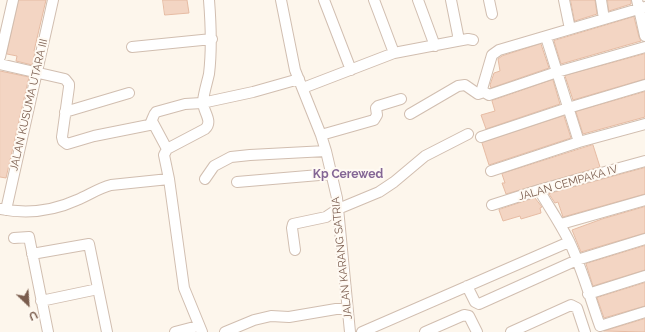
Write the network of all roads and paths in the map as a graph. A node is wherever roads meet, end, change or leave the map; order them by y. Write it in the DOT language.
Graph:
graph roads {
  1 [pos="13,0"];
  2 [pos="53,0"];
  3 [pos="209,0"];
  4 [pos="281,0"];
  5 [pos="324,0"];
  6 [pos="374,0"];
  7 [pos="418,0"];
  8 [pos="451,0"];
  9 [pos="489,0"];
  10 [pos="564,0"];
  11 [pos="600,0"];
  12 [pos="640,5"];
  13 [pos="492,14"];
  14 [pos="604,19"];
  15 [pos="570,29"];
  16 [pos="645,36"];
  17 [pos="546,37"];
  18 [pos="212,39"];
  19 [pos="473,40"];
  20 [pos="456,41"];
  21 [pos="435,46"];
  22 [pos="132,47"];
  23 [pos="645,47"];
  24 [pos="394,53"];
  25 [pos="0,57"];
  26 [pos="0,64"];
  27 [pos="351,70"];
  28 [pos="557,72"];
  29 [pos="36,73"];
  30 [pos="300,84"];
  31 [pos="645,85"];
  32 [pos="484,92"];
  33 [pos="129,93"];
  34 [pos="401,99"];
  35 [pos="202,103"];
  36 [pos="568,108"];
  37 [pos="65,112"];
  38 [pos="410,114"];
  39 [pos="152,121"];
  40 [pos="645,124"];
  41 [pos="468,134"];
  42 [pos="321,135"];
  43 [pos="481,137"];
  44 [pos="579,142"];
  45 [pos="167,149"];
  46 [pos="326,151"];
  47 [pos="645,161"];
  48 [pos="491,171"];
  49 [pos="331,174"];
  50 [pos="169,179"];
  51 [pos="205,179"];
  52 [pos="237,182"];
  53 [pos="539,190"];
  54 [pos="645,200"];
  55 [pos="492,205"];
  56 [pos="338,209"];
  57 [pos="3,210"];
  58 [pos="561,224"];
  59 [pos="14,238"];
  60 [pos="645,239"];
  61 [pos="569,242"];
  62 [pos="295,250"];
  63 [pos="32,254"];
  64 [pos="578,260"];
  65 [pos="645,276"];
  66 [pos="467,286"];
  67 [pos="98,289"];
  68 [pos="588,294"];
  69 [pos="41,301"];
  70 [pos="347,309"];
  71 [pos="645,312"];
  72 [pos="200,329"];
  73 [pos="601,329"];
  74 [pos="48,332"];
  75 [pos="107,332"];
  76 [pos="175,332"];
  77 [pos="225,332"];
  78 [pos="350,332"];
  79 [pos="362,332"];
  80 [pos="425,332"];
  81 [pos="477,332"];
  82 [pos="511,332"];
  83 [pos="585,332"];
  1 -- 25 [label="street"];
  2 -- 29 [label="street, JALAN KUSUMA UTARA III"];
  3 -- 18 [label="street"];
  4 -- 30 [label="street, JALAN KARANG SATRIA"];
  5 -- 27 [label="street"];
  6 -- 24 [label="street"];
  7 -- 21 [label="street"];
  8 -- 20 [label="street"];
  9 -- 13 [label="street"];
  10 -- 15 [label="street"];
  11 -- 14 [label="street"];
  12 -- 14 [label="street"];
  12 -- 16 [label="street"];
  14 -- 15 [label="street"];
  15 -- 17 [label="street"];
  17 -- 28 [label="street"];
  17 -- 32 [label="street"];
  18 -- 22 [label="street"];
  18 -- 35 [label="street"];
  19 -- 20 [label="street"];
  20 -- 21 [label="street"];
  21 -- 24 [label="street"];
  23 -- 28 [label="street"];
  24 -- 27 [label="street"];
  26 -- 29 [label="street"];
  27 -- 30 [label="street"];
  28 -- 32 [label="street"];
  28 -- 36 [label="street"];
  29 -- 37 [label="street"];
  29 -- 57 [label="street, JALAN KUSUMA UTARA III"];
  30 -- 35 [label="street"];
  30 -- 42 [label="street, JALAN KARANG SATRIA"];
  31 -- 36 [label="street"];
  32 -- 38 [label="street"];
  33 -- 37 [label="street"];
  34 -- 42 [label="street"];
  35 -- 39 [label="street"];
  35 -- 45 [label="street"];
  36 -- 43 [label="street"];
  36 -- 44 [label="street"];
  37 -- 39 [label="street"];
  39 -- 45 [label="street"];
  40 -- 44 [label="street"];
  41 -- 56 [label="street"];
  42 -- 46 [label="street, JALAN KARANG SATRIA"];
  44 -- 48 [label="street"];
  45 -- 50 [label="street"];
  46 -- 49 [label="street, JALAN KARANG SATRIA"];
  46 -- 51 [label="street"];
  47 -- 53 [label="street, JALAN CEMPAKA IV"];
  49 -- 52 [label="street"];
  49 -- 56 [label="street, JALAN KARANG SATRIA"];
  50 -- 57 [label="street"];
  50 -- 72 [label="street"];
  53 -- 55 [label="street, JALAN CEMPAKA IV"];
  53 -- 58 [label="street"];
  54 -- 58 [label="street"];
  56 -- 62 [label="street"];
  56 -- 70 [label="street, JALAN KARANG SATRIA"];
  58 -- 61 [label="street"];
  59 -- 63 [label="street"];
  60 -- 64 [label="street"];
  61 -- 64 [label="street"];
  61 -- 66 [label="street"];
  63 -- 67 [label="street"];
  63 -- 69 [label="street"];
  64 -- 66 [label="street"];
  64 -- 68 [label="street"];
  65 -- 68 [label="street"];
  66 -- 79 [label="street"];
  67 -- 69 [label="street"];
  67 -- 75 [label="street"];
  68 -- 73 [label="street"];
  69 -- 74 [label="street"];
  70 -- 77 [label="street"];
  70 -- 78 [label="street, JALAN KARANG SATRIA"];
  71 -- 73 [label="street"];
  72 -- 76 [label="street"];
  80 -- 81 [label="street"];
  82 -- 83 [label="street"];
}
